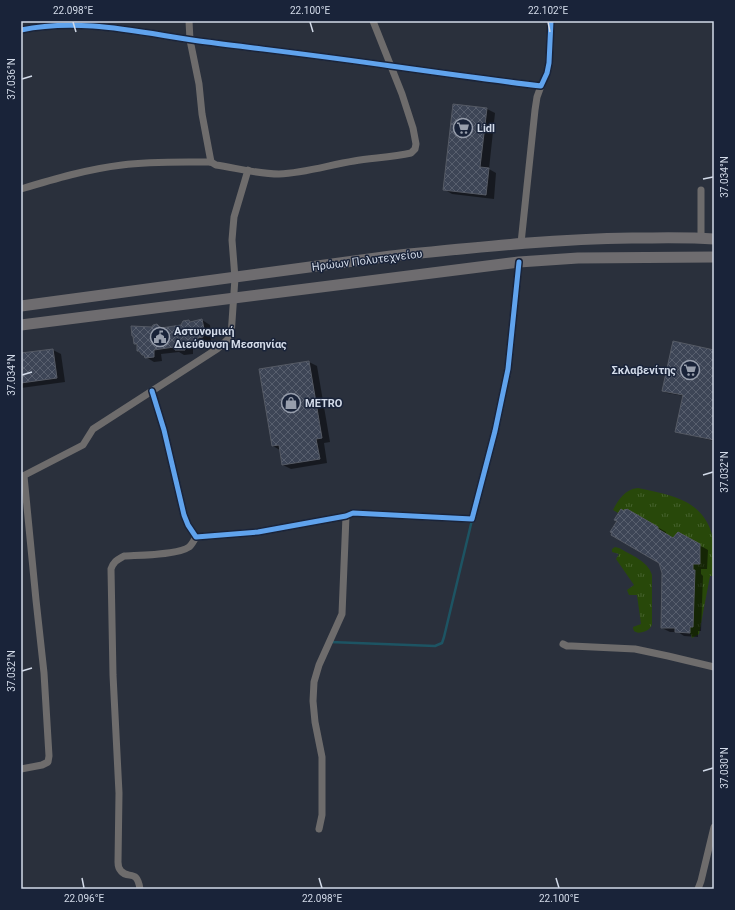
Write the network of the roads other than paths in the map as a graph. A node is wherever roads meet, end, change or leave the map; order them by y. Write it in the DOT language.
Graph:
graph roads {
  1 [pos="189,21"];
  2 [pos="373,21"];
  3 [pos="551,21"];
  4 [pos="21,30"];
  5 [pos="190,40"];
  6 [pos="391,66"];
  7 [pos="541,86"];
  8 [pos="211,162"];
  9 [pos="248,170"];
  10 [pos="21,189"];
  11 [pos="701,190"];
  12 [pos="701,238"];
  13 [pos="714,239"];
  14 [pos="521,243"];
  15 [pos="714,257"];
  16 [pos="519,262"];
  17 [pos="235,278"];
  18 [pos="234,297"];
  19 [pos="21,306"];
  20 [pos="21,325"];
  21 [pos="152,391"];
  22 [pos="23,477"];
  23 [pos="346,516"];
  24 [pos="196,537"];
  25 [pos="563,644"];
  26 [pos="714,667"];
  27 [pos="21,769"];
  28 [pos="714,828"];
  29 [pos="319,829"];
  30 [pos="140,889"];
  31 [pos="698,889"];
  1 -- 5 [label="street"];
  2 -- 6 [label="street"];
  3 -- 7 [label="street"];
  4 -- 5 [label="street"];
  5 -- 6 [label="street"];
  5 -- 8 [label="street"];
  6 -- 7 [label="street"];
  6 -- 9 [label="street"];
  7 -- 14 [label="street"];
  8 -- 9 [label="street"];
  8 -- 10 [label="street"];
  9 -- 17 [label="street"];
  11 -- 12 [label="street"];
  12 -- 13 [label="main road, Ηρώων Πολυτεχνείου"];
  12 -- 14 [label="main road, Ηρώων Πολυτεχνείου"];
  14 -- 17 [label="main road, Ηρώων Πολυτεχνείου"];
  15 -- 16 [label="main road, Ηρώων Πολυτεχνείου"];
  16 -- 18 [label="main road, Ηρώων Πολυτεχνείου"];
  16 -- 23 [label="street"];
  17 -- 18 [label="street"];
  17 -- 19 [label="main road, Ηρώων Πολυτεχνείου"];
  18 -- 20 [label="main road, Ηρώων Πολυτεχνείου"];
  18 -- 21 [label="street"];
  21 -- 22 [label="street"];
  21 -- 24 [label="street"];
  22 -- 27 [label="street"];
  23 -- 24 [label="street"];
  23 -- 29 [label="street"];
  24 -- 30 [label="street"];
  25 -- 26 [label="street"];
  28 -- 31 [label="street"];
}
